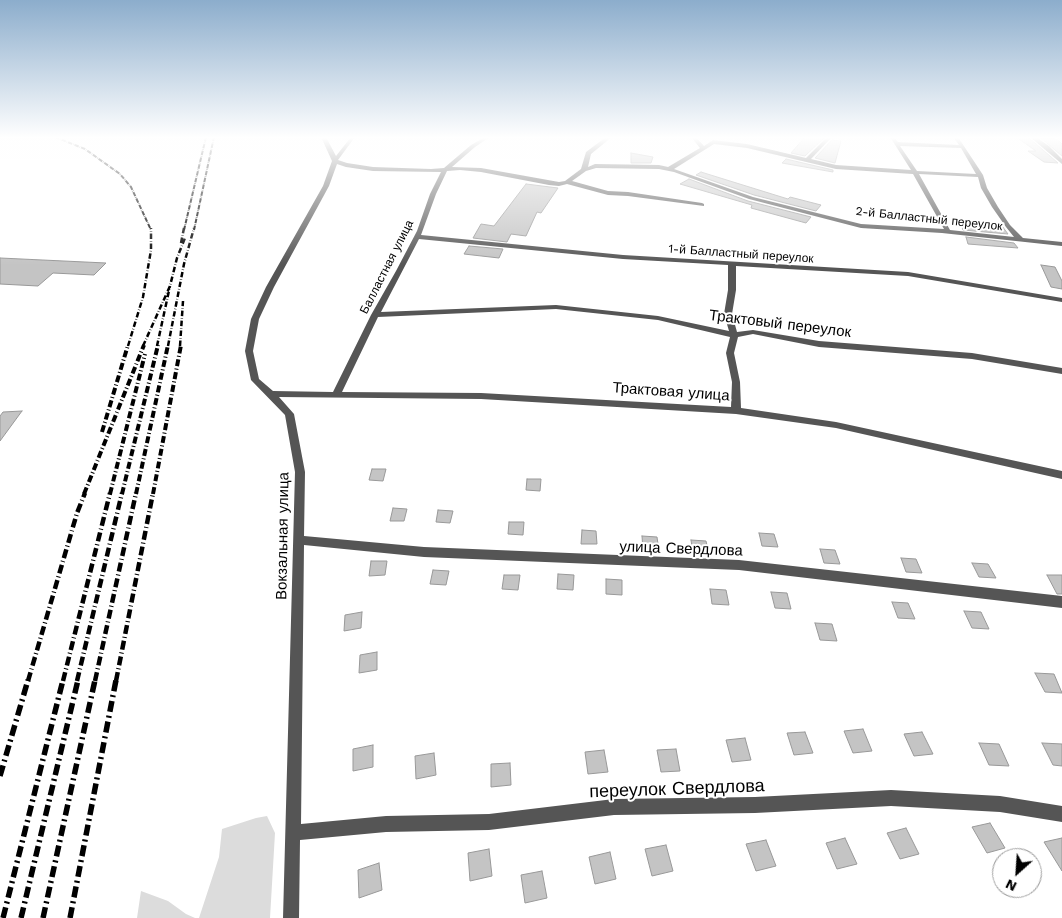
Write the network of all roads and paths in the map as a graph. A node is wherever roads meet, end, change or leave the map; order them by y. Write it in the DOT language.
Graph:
graph roads {
  1 [pos="328,180"];
  2 [pos="440,180"];
  3 [pos="536,180"];
  4 [pos="570,180"];
  5 [pos="697,180"];
  6 [pos="919,180"];
  7 [pos="981,180"];
  8 [pos="567,182"];
  9 [pos="702,205"];
  10 [pos="947,229"];
  11 [pos="417,238"];
  12 [pos="1021,240"];
  13 [pos="1062,244"];
  14 [pos="732,264"];
  15 [pos="1062,300"];
  16 [pos="375,315"];
  17 [pos="734,336"];
  18 [pos="1062,372"];
  19 [pos="271,394"];
  20 [pos="336,394"];
  21 [pos="736,411"];
  22 [pos="1062,475"];
  23 [pos="298,540"];
  24 [pos="1062,602"];
  25 [pos="1062,814"];
  26 [pos="293,833"];
  27 [pos="291,918"];
  1 -- 19 [label="street, Вокзальная улица"];
  2 -- 11 [label="street, Балластная улица"];
  3 -- 8 [label="street"];
  4 -- 8 [label="street, 2-й Балластный переулок"];
  5 -- 12 [label="street, 2-й Балластный переулок"];
  6 -- 10 [label="street"];
  7 -- 12 [label="street"];
  8 -- 9 [label="street"];
  11 -- 14 [label="street, 1-й Балластный переулок"];
  11 -- 16 [label="street, Балластная улица"];
  12 -- 13 [label="street, 2-й Балластный переулок"];
  14 -- 15 [label="street, 1-й Балластный переулок"];
  14 -- 17 [label="street"];
  16 -- 17 [label="street, Трактовый переулок"];
  16 -- 20 [label="street, Балластная улица"];
  17 -- 18 [label="street, Трактовый переулок"];
  17 -- 21 [label="street"];
  19 -- 20 [label="street, Трактовая улица"];
  19 -- 23 [label="street, Вокзальная улица"];
  20 -- 21 [label="street, Трактовая улица"];
  21 -- 22 [label="street, Трактовая улица"];
  23 -- 24 [label="street, улица Свердлова"];
  23 -- 26 [label="street, Вокзальная улица"];
  25 -- 26 [label="street, переулок Свердлова"];
  26 -- 27 [label="street, Вокзальная улица"];
}
